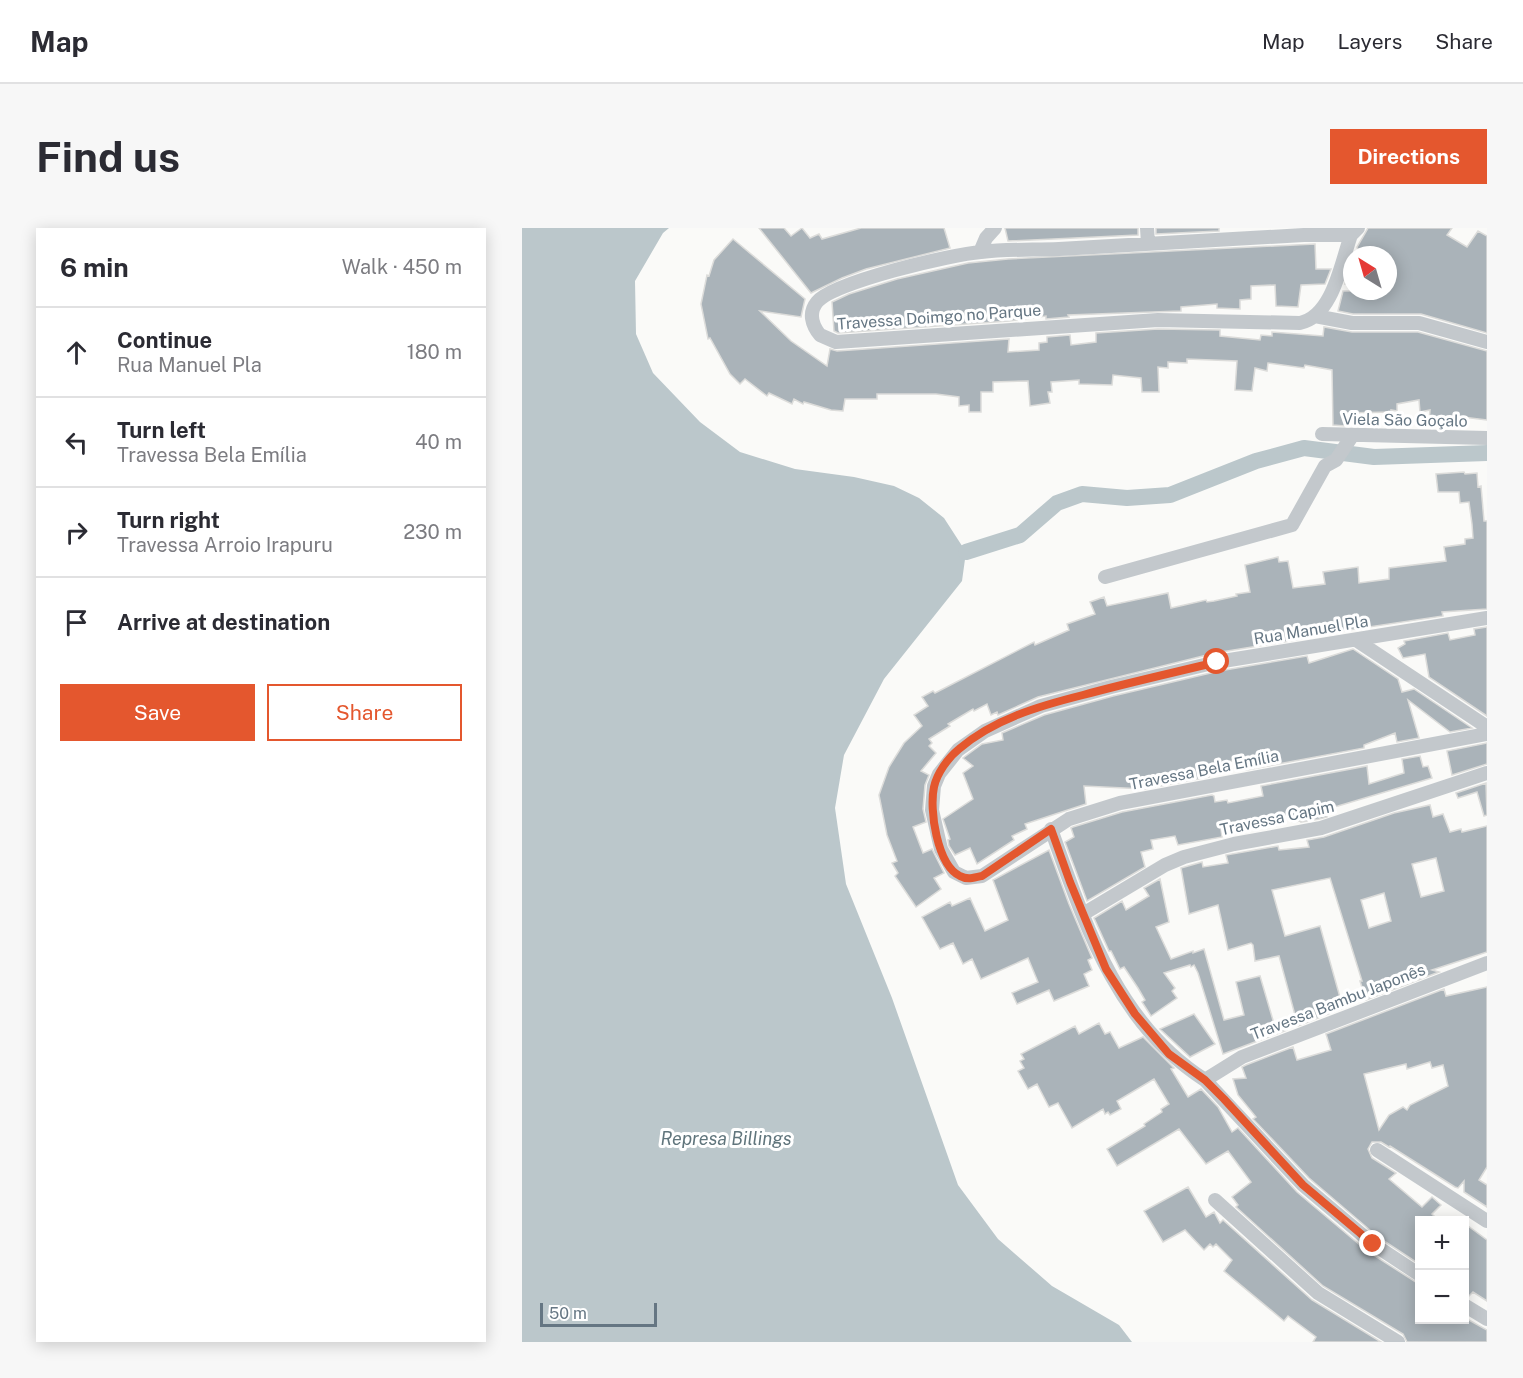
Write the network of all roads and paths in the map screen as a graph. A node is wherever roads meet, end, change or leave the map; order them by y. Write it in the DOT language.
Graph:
graph roads {
  1 [pos="995,228"];
  2 [pos="1148,228"];
  3 [pos="1354,232"];
  4 [pos="1148,243"];
  5 [pos="980,252"];
  6 [pos="1315,316"];
  7 [pos="1487,342"];
  8 [pos="1322,434"];
  9 [pos="1351,437"];
  10 [pos="1487,438"];
  11 [pos="1105,577"];
  12 [pos="1487,618"];
  13 [pos="1356,640"];
  14 [pos="1487,727"];
  15 [pos="1487,734"];
  16 [pos="1487,773"];
  17 [pos="1051,829"];
  18 [pos="949,864"];
  19 [pos="1083,914"];
  20 [pos="1486,966"];
  21 [pos="1205,1080"];
  22 [pos="1377,1150"];
  23 [pos="1215,1200"];
  24 [pos="1487,1221"];
  25 [pos="1415,1272"];
  26 [pos="1469,1308"];
  27 [pos="1487,1319"];
  28 [pos="1398,1342"];
  1 -- 5 [label="street"];
  2 -- 4 [label="street"];
  3 -- 4 [label="street, Travessa Doimgo no Parque"];
  3 -- 6 [label="street"];
  4 -- 5 [label="street, Travessa Doimgo no Parque"];
  5 -- 6 [label="street, Travessa Doimgo no Parque"];
  6 -- 7 [label="street"];
  8 -- 9 [label="street, Viela São Goçalo"];
  9 -- 10 [label="street, Viela São Goçalo"];
  9 -- 11 [label="street"];
  12 -- 13 [label="street, Rua Manuel Pla"];
  13 -- 14 [label="street"];
  13 -- 18 [label="street, Rua Manuel Pla"];
  15 -- 17 [label="street, Travessa Bela Emília"];
  16 -- 19 [label="street, Travessa Capim"];
  17 -- 18 [label="street, Travessa Bela Emília"];
  17 -- 19 [label="street"];
  19 -- 21 [label="street"];
  20 -- 21 [label="street, Travessa Bambu Japonês"];
  21 -- 25 [label="street"];
  22 -- 24 [label="street"];
  23 -- 28 [label="street"];
  26 -- 27 [label="street"];
}
